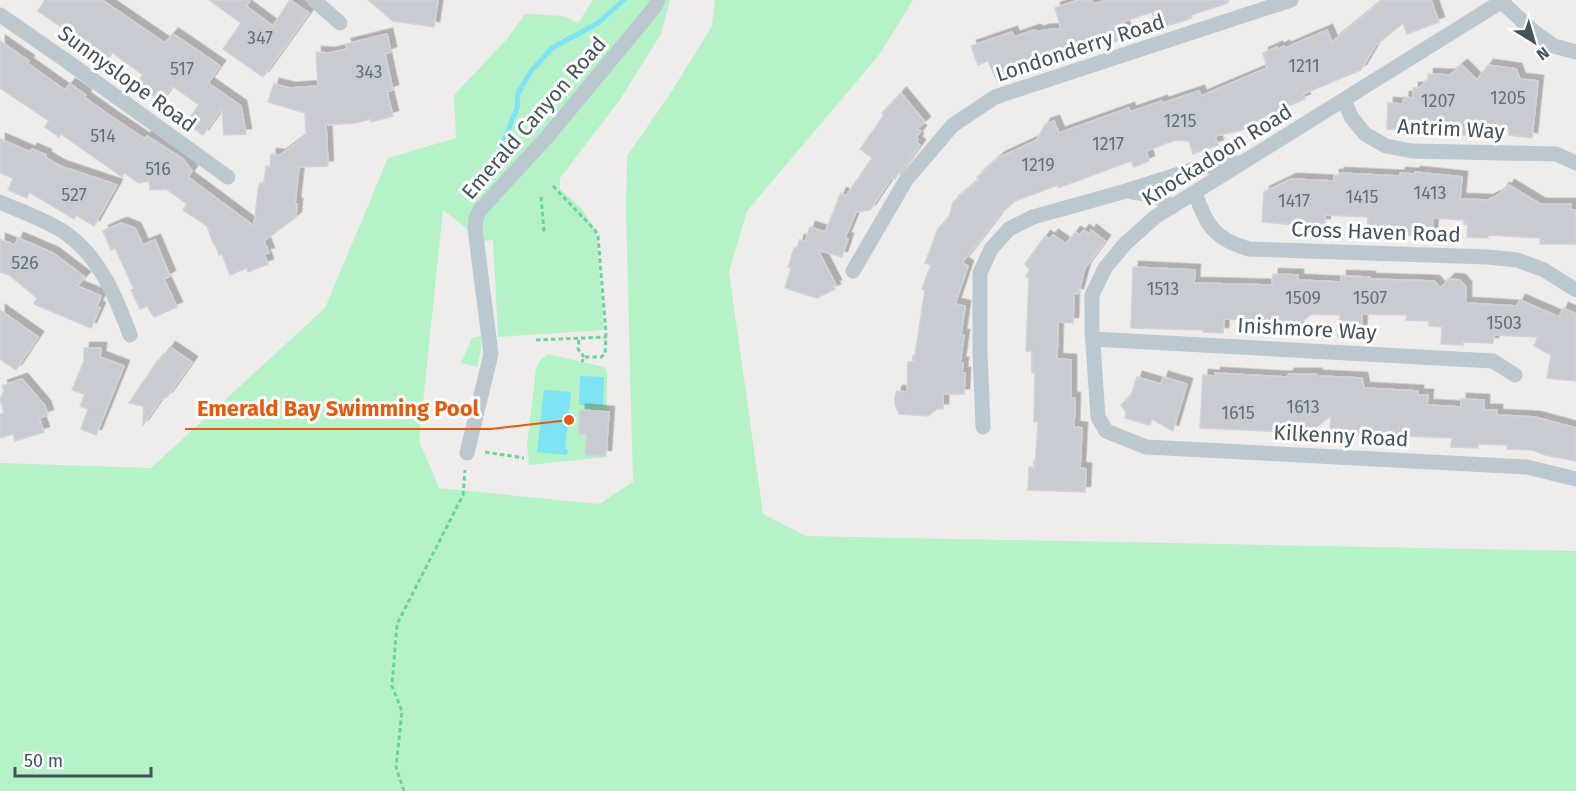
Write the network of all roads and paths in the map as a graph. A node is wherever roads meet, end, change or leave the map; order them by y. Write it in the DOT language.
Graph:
graph roads {
  1 [pos="314,0"];
  2 [pos="658,0"];
  3 [pos="1292,0"];
  4 [pos="1501,1"];
  5 [pos="0,15"];
  6 [pos="340,23"];
  7 [pos="1576,52"];
  8 [pos="1344,100"];
  9 [pos="1243,163"];
  10 [pos="1576,163"];
  11 [pos="228,177"];
  12 [pos="553,186"];
  13 [pos="1126,191"];
  14 [pos="1195,193"];
  15 [pos="541,197"];
  16 [pos="0,202"];
  17 [pos="1172,207"];
  18 [pos="544,232"];
  19 [pos="853,272"];
  20 [pos="1576,290"];
  21 [pos="130,334"];
  22 [pos="606,337"];
  23 [pos="579,339"];
  24 [pos="1093,339"];
  25 [pos="536,340"];
  26 [pos="1515,375"];
  27 [pos="983,427"];
  28 [pos="1106,431"];
  29 [pos="468,450"];
  30 [pos="524,458"];
  31 [pos="1576,479"];
  32 [pos="404,791"];
  1 -- 6 [label="street"];
  2 -- 29 [label="street, Emerald Canyon Road"];
  3 -- 19 [label="street, Londonderry Road"];
  4 -- 7 [label="street"];
  4 -- 8 [label="street, Knockadoon Road"];
  5 -- 11 [label="street, Sunnyslope Road"];
  8 -- 9 [label="street, Knockadoon Road"];
  8 -- 10 [label="street, Antrim Way"];
  9 -- 13 [label="street"];
  9 -- 14 [label="street, Knockadoon Road"];
  12 -- 22 [label="path"];
  13 -- 17 [label="street"];
  13 -- 27 [label="street"];
  14 -- 17 [label="street, Knockadoon Road"];
  14 -- 20 [label="street, Cross Haven Road"];
  15 -- 18 [label="path"];
  16 -- 21 [label="street"];
  17 -- 24 [label="street, Knockadoon Road"];
  22 -- 23 [label="path"];
  22 -- 23 [label="path"];
  23 -- 25 [label="path"];
  24 -- 26 [label="street, Inishmore Way"];
  24 -- 28 [label="street, Knockadoon Road"];
  28 -- 31 [label="street, Kilkenny Road"];
  29 -- 30 [label="path"];
  29 -- 32 [label="path"];
}
